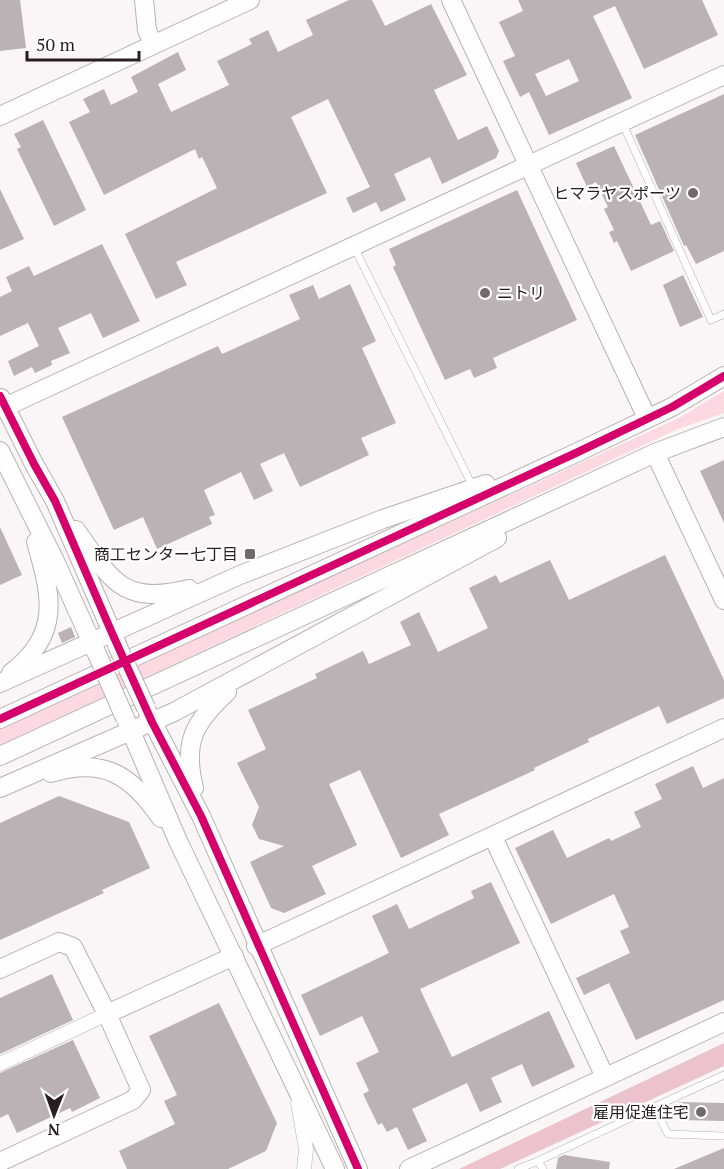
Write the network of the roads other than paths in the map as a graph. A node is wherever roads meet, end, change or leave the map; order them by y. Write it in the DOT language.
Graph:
graph roads {
  1 [pos="144,0"];
  2 [pos="250,0"];
  3 [pos="451,0"];
  4 [pos="153,45"];
  5 [pos="724,75"];
  6 [pos="0,116"];
  7 [pos="622,122"];
  8 [pos="530,165"];
  9 [pos="353,245"];
  10 [pos="724,314"];
  11 [pos="724,376"];
  12 [pos="2,401"];
  13 [pos="647,418"];
  14 [pos="724,427"];
  15 [pos="0,451"];
  16 [pos="578,452"];
  17 [pos="655,453"];
  18 [pos="604,479"];
  19 [pos="474,488"];
  20 [pos="56,501"];
  21 [pos="25,505"];
  22 [pos="240,575"];
  23 [pos="724,600"];
  24 [pos="114,639"];
  25 [pos="94,648"];
  26 [pos="244,677"];
  27 [pos="0,683"];
  28 [pos="149,715"];
  29 [pos="0,719"];
  30 [pos="128,724"];
  31 [pos="724,728"];
  32 [pos="0,756"];
  33 [pos="0,788"];
  34 [pos="201,816"];
  35 [pos="493,837"];
  36 [pos="178,841"];
  37 [pos="256,946"];
  38 [pos="234,956"];
  39 [pos="0,969"];
  40 [pos="108,1014"];
  41 [pos="724,1022"];
  42 [pos="0,1064"];
  43 [pos="724,1075"];
  44 [pos="605,1077"];
  45 [pos="296,1091"];
  46 [pos="654,1107"];
  47 [pos="724,1136"];
  48 [pos="538,1161"];
  49 [pos="0,1162"];
  50 [pos="304,1169"];
  51 [pos="335,1169"];
  52 [pos="358,1169"];
  53 [pos="409,1169"];
  54 [pos="518,1169"];
  55 [pos="543,1169"];
  1 -- 4 [label="street"];
  2 -- 4 [label="street"];
  3 -- 8 [label="street"];
  4 -- 6 [label="street"];
  5 -- 7 [label="street"];
  7 -- 8 [label="street"];
  7 -- 10 [label="lane"];
  8 -- 9 [label="street"];
  8 -- 13 [label="street"];
  9 -- 12 [label="street"];
  9 -- 19 [label="lane"];
  11 -- 13 [label="street"];
  12 -- 20 [label="street"];
  13 -- 16 [label="street"];
  14 -- 17 [label="street"];
  15 -- 21 [label="street"];
  16 -- 19 [label="street"];
  16 -- 29 [label="street"];
  17 -- 18 [label="street"];
  17 -- 23 [label="street"];
  18 -- 26 [label="street"];
  18 -- 32 [label="street"];
  19 -- 22 [label="street"];
  20 -- 22 [label="street"];
  20 -- 24 [label="street"];
  21 -- 25 [label="street"];
  21 -- 27 [label="street"];
  22 -- 24 [label="street"];
  24 -- 25 [label="street"];
  24 -- 28 [label="street, bridge"];
  25 -- 27 [label="street"];
  25 -- 30 [label="street, bridge"];
  26 -- 28 [label="street"];
  26 -- 34 [label="street"];
  28 -- 30 [label="street"];
  28 -- 34 [label="street"];
  30 -- 33 [label="street"];
  30 -- 36 [label="street"];
  31 -- 35 [label="street"];
  33 -- 36 [label="street"];
  34 -- 37 [label="street"];
  35 -- 37 [label="street"];
  35 -- 44 [label="street"];
  36 -- 38 [label="street"];
  37 -- 52 [label="street"];
  38 -- 40 [label="street"];
  38 -- 45 [label="street"];
  39 -- 40 [label="street"];
  40 -- 42 [label="street"];
  40 -- 49 [label="street"];
  41 -- 44 [label="street"];
  43 -- 46 [label="lane"];
  44 -- 53 [label="street"];
  45 -- 50 [label="street"];
  45 -- 51 [label="street"];
  46 -- 47 [label="lane"];
  46 -- 48 [label="lane"];
  48 -- 54 [label="lane"];
  48 -- 55 [label="lane"];
}
